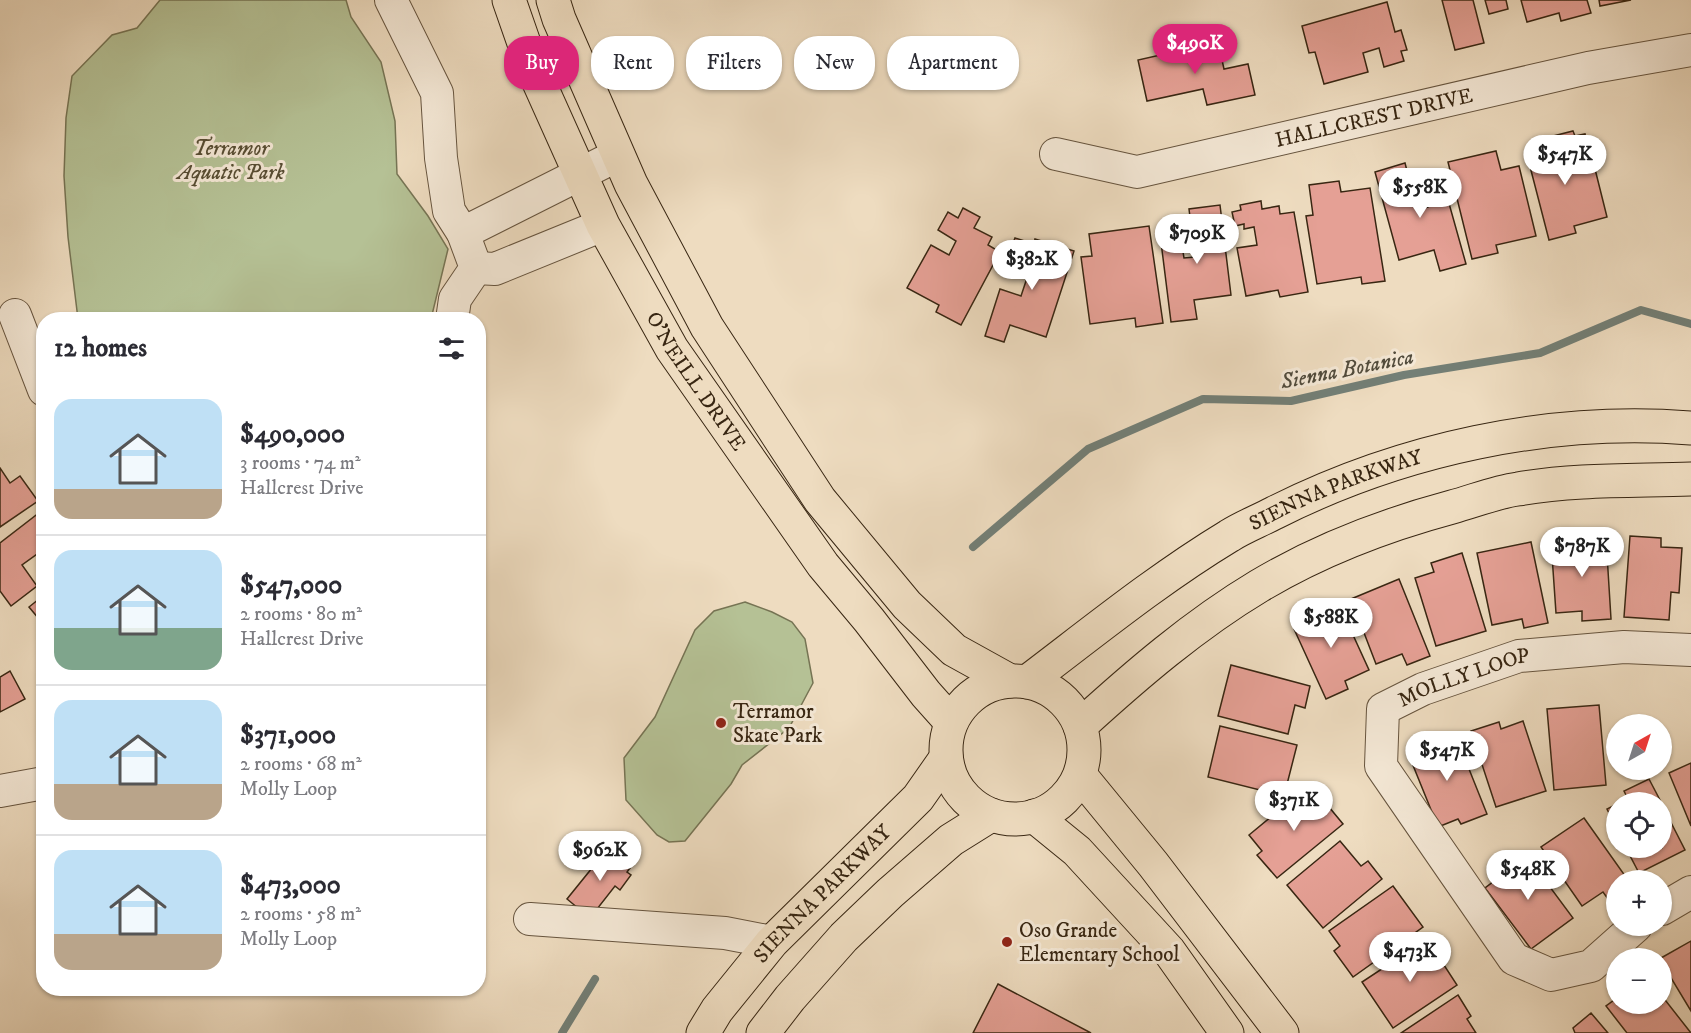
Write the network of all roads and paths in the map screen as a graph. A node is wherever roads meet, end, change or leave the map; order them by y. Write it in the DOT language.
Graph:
graph roads {
  1 [pos="391,0"];
  2 [pos="509,0"];
  3 [pos="553,0"];
  4 [pos="1691,50"];
  5 [pos="1056,154"];
  6 [pos="618,155"];
  7 [pos="581,174"];
  8 [pos="603,225"];
  9 [pos="463,233"];
  10 [pos="476,268"];
  11 [pos="453,312"];
  12 [pos="15,315"];
  13 [pos="36,369"];
  14 [pos="1691,429"];
  15 [pos="1691,479"];
  16 [pos="1691,650"];
  17 [pos="1019,681"];
  18 [pos="951,722"];
  19 [pos="1080,726"];
  20 [pos="946,758"];
  21 [pos="1080,775"];
  22 [pos="36,784"];
  23 [pos="0,791"];
  24 [pos="991,815"];
  25 [pos="1034,816"];
  26 [pos="1691,892"];
  27 [pos="1672,903"];
  28 [pos="530,919"];
  29 [pos="1624,936"];
  30 [pos="772,942"];
  31 [pos="703,1033"];
  32 [pos="763,1033"];
  33 [pos="1227,1033"];
  34 [pos="1282,1033"];
  1 -- 9 [label="street"];
  2 -- 7 [label="main road, O'NEILL DRIVE"];
  3 -- 6 [label="main road, O'NEILL DRIVE"];
  4 -- 5 [label="street, HALLCREST DRIVE"];
  6 -- 7 [label="street"];
  6 -- 17 [label="main road, O'NEILL DRIVE"];
  7 -- 8 [label="main road, O'NEILL DRIVE"];
  7 -- 9 [label="street"];
  8 -- 10 [label="street"];
  8 -- 18 [label="main road, O'NEILL DRIVE"];
  9 -- 10 [label="street"];
  10 -- 11 [label="street"];
  12 -- 13 [label="street"];
  14 -- 17 [label="main road, SIENNA PARKWAY"];
  15 -- 19 [label="main road"];
  16 -- 29 [label="street, MOLLY LOOP"];
  17 -- 18 [label="main road, O'NEILL DRIVE"];
  17 -- 19 [label="main road, O'NEILL DRIVE"];
  18 -- 20 [label="main road, O'NEILL DRIVE"];
  19 -- 21 [label="main road, O'NEILL DRIVE"];
  20 -- 24 [label="main road, O'NEILL DRIVE"];
  20 -- 30 [label="main road, SIENNA PARKWAY"];
  21 -- 25 [label="main road, O'NEILL DRIVE"];
  21 -- 34 [label="main road"];
  22 -- 23 [label="street"];
  24 -- 25 [label="main road, O'NEILL DRIVE"];
  24 -- 32 [label="main road"];
  25 -- 33 [label="main road"];
  26 -- 27 [label="street"];
  28 -- 30 [label="street"];
  30 -- 31 [label="main road, SIENNA PARKWAY"];
}
